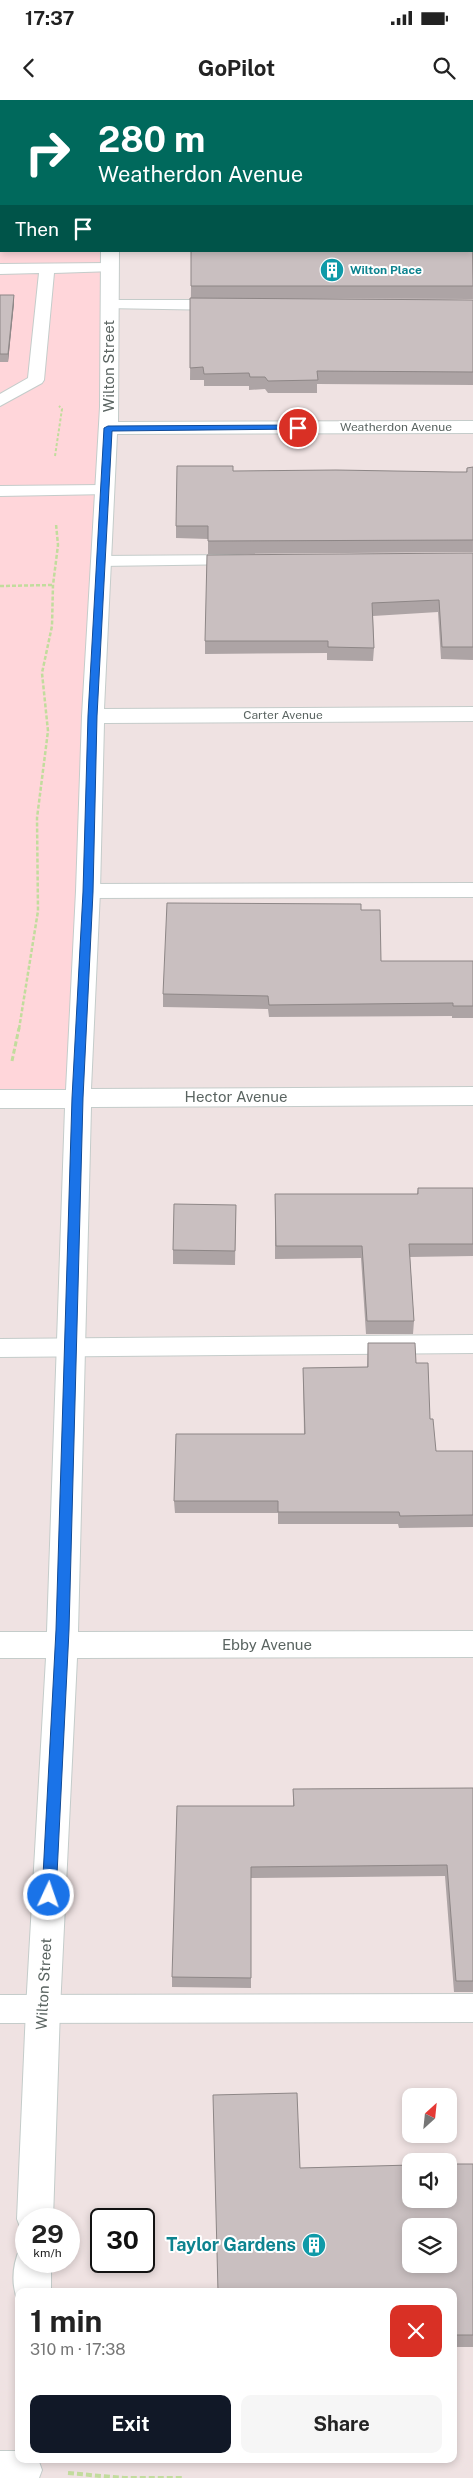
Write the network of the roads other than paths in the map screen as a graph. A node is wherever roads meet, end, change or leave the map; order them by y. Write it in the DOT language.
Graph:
graph roads {
  1 [pos="109,260"];
  2 [pos="0,269"];
  3 [pos="47,269"];
  4 [pos="109,305"];
  5 [pos="240,305"];
  6 [pos="0,401"];
  7 [pos="473,427"];
  8 [pos="108,428"];
  9 [pos="103,490"];
  10 [pos="0,491"];
  11 [pos="256,560"];
  12 [pos="100,561"];
  13 [pos="473,714"];
  14 [pos="93,716"];
  15 [pos="473,890"];
  16 [pos="88,892"];
  17 [pos="473,1096"];
  18 [pos="0,1098"];
  19 [pos="78,1098"];
  20 [pos="473,1344"];
  21 [pos="0,1348"];
  22 [pos="72,1348"];
  23 [pos="473,1644"];
  24 [pos="0,1645"];
  25 [pos="62,1645"];
  26 [pos="473,2008"];
  27 [pos="0,2009"];
  28 [pos="43,2009"];
  29 [pos="35,2208"];
  30 [pos="33,2273"];
  31 [pos="32,2288"];
  1 -- 3 [label="lane"];
  1 -- 4 [label="street, Wilton Street"];
  2 -- 3 [label="lane"];
  3 -- 6 [label="lane"];
  4 -- 5 [label="lane"];
  4 -- 8 [label="street, Wilton Street"];
  7 -- 8 [label="street, Weatherdon Avenue"];
  8 -- 9 [label="street, Wilton Street"];
  9 -- 10 [label="lane"];
  9 -- 12 [label="street, Wilton Street"];
  11 -- 12 [label="lane"];
  12 -- 14 [label="street, Wilton Street"];
  13 -- 14 [label="street, Carter Avenue"];
  14 -- 16 [label="street, Wilton Street"];
  15 -- 16 [label="lane"];
  16 -- 19 [label="street, Wilton Street"];
  17 -- 19 [label="street, Hector Avenue"];
  18 -- 19 [label="street, Hector Avenue"];
  19 -- 22 [label="street, Wilton Street"];
  20 -- 22 [label="lane"];
  21 -- 22 [label="lane"];
  22 -- 25 [label="street, Wilton Street"];
  23 -- 25 [label="street, Ebby Avenue"];
  24 -- 25 [label="street, Ebby Avenue"];
  25 -- 28 [label="street, Wilton Street"];
  26 -- 28 [label="lane"];
  27 -- 28 [label="lane"];
  28 -- 29 [label="street, Wilton Street"];
  30 -- 31 [label="street"];
}
